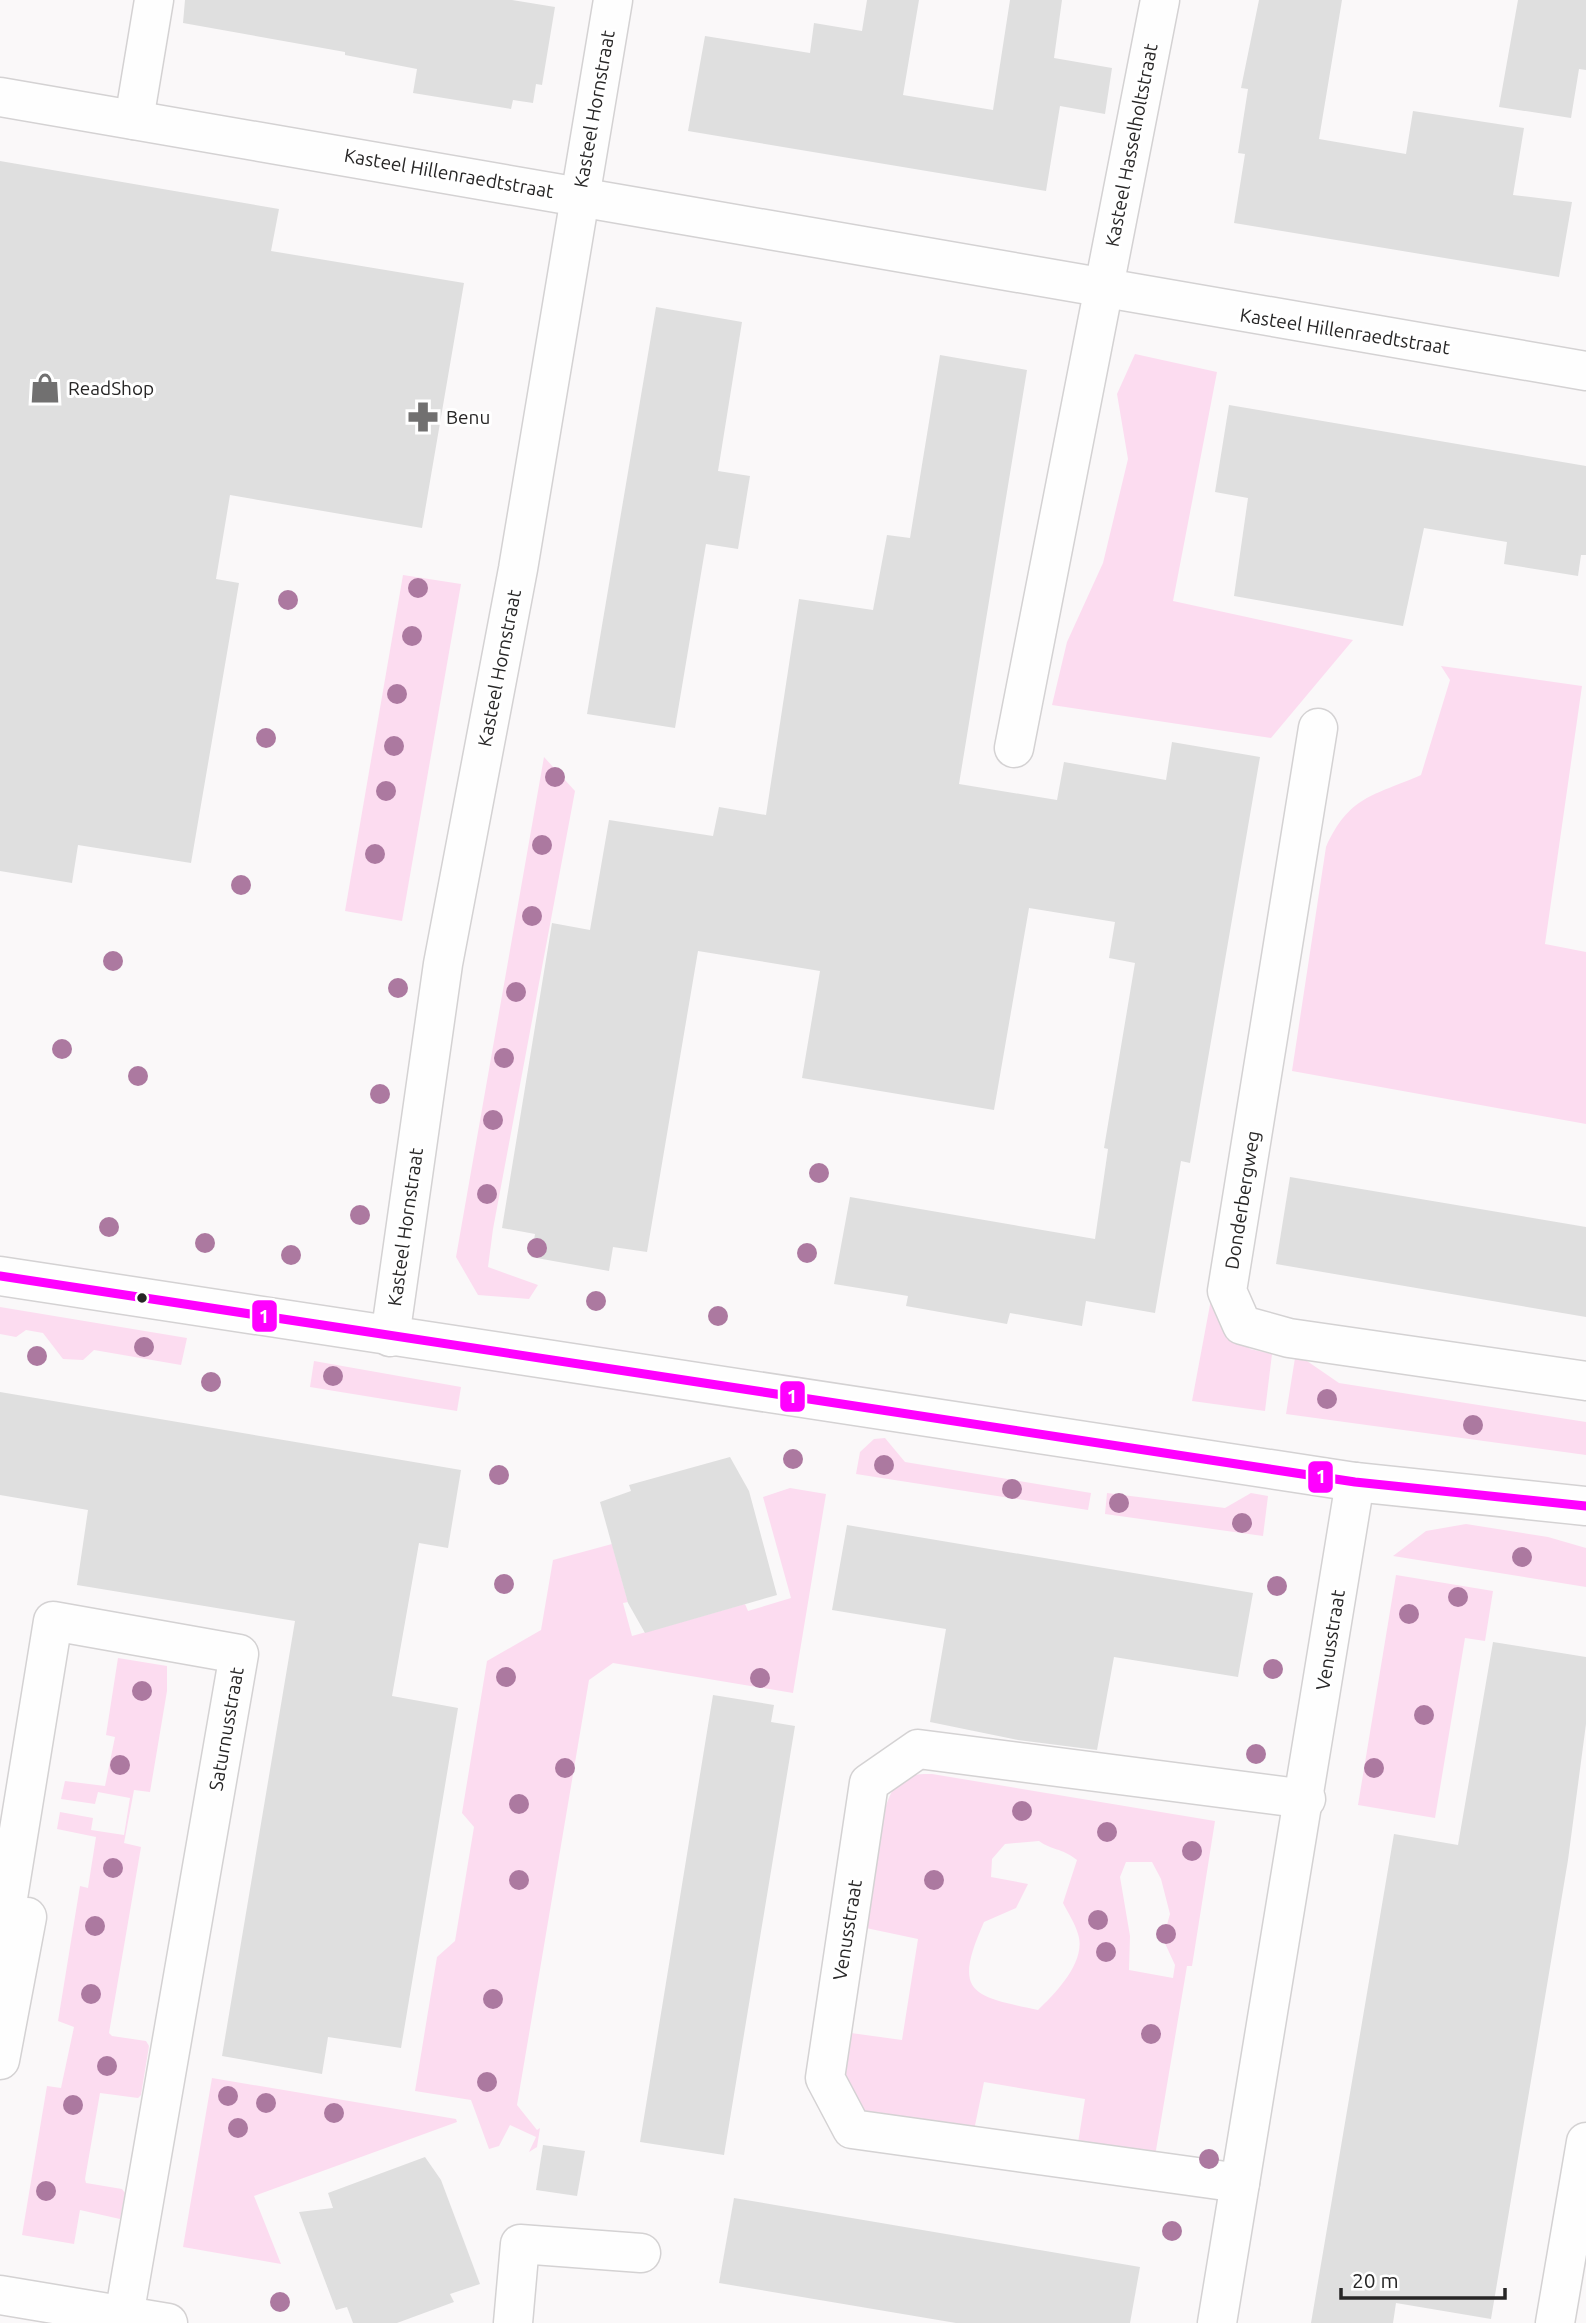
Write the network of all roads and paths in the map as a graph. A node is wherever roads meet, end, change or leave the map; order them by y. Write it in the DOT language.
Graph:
graph roads {
  1 [pos="154,0"];
  2 [pos="612,0"];
  3 [pos="1160,0"];
  4 [pos="0,97"];
  5 [pos="134,120"];
  6 [pos="580,195"];
  7 [pos="1103,291"];
  8 [pos="1586,372"];
  9 [pos="1318,729"];
  10 [pos="1014,748"];
  11 [pos="0,1276"];
  12 [pos="390,1337"];
  13 [pos="1586,1381"];
  14 [pos="1356,1482"];
  15 [pos="1586,1506"];
  16 [pos="1306,1799"];
  17 [pos="30,1902"];
  18 [pos="0,1947"];
  19 [pos="0,2060"];
  20 [pos="1586,2142"];
  21 [pos="1240,2183"];
  22 [pos="641,2253"];
  23 [pos="0,2295"];
  24 [pos="124,2316"];
  25 [pos="168,2323"];
  26 [pos="513,2323"];
  27 [pos="1217,2323"];
  28 [pos="1555,2323"];
  1 -- 5 [label="street"];
  2 -- 6 [label="street, Kasteel Hornstraat"];
  3 -- 7 [label="street, Kasteel Hasselholtstraat"];
  4 -- 5 [label="street, Kasteel Hillenraedtstraat"];
  5 -- 6 [label="street, Kasteel Hillenraedtstraat"];
  6 -- 7 [label="street, Kasteel Hillenraedtstraat"];
  6 -- 12 [label="street, Kasteel Hornstraat"];
  7 -- 8 [label="street, Kasteel Hillenraedtstraat"];
  7 -- 10 [label="street"];
  9 -- 13 [label="street, Donderbergweg"];
  11 -- 12 [label="street"];
  12 -- 14 [label="street"];
  14 -- 15 [label="street"];
  14 -- 16 [label="street, Venusstraat"];
  16 -- 21 [label="street, Venusstraat"];
  16 -- 21 [label="street, Venusstraat"];
  17 -- 19 [label="street"];
  18 -- 24 [label="street, Saturnusstraat"];
  20 -- 28 [label="street"];
  21 -- 27 [label="street, Venusstraat"];
  22 -- 26 [label="street"];
  23 -- 24 [label="street"];
  24 -- 25 [label="street"];
}
